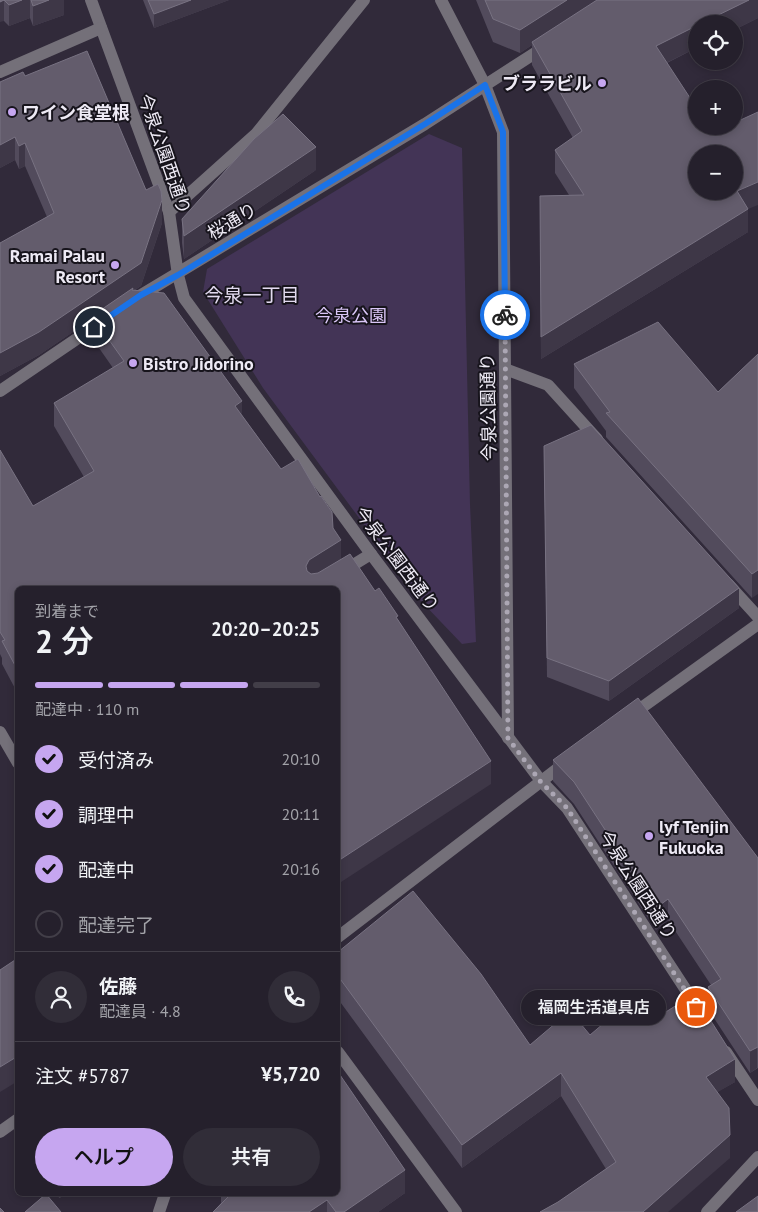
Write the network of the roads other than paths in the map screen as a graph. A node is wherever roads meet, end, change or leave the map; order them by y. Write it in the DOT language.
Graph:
graph roads {
  1 [pos="91,0"];
  2 [pos="364,0"];
  3 [pos="441,0"];
  4 [pos="101,28"];
  5 [pos="559,37"];
  6 [pos="0,72"];
  7 [pos="485,85"];
  8 [pos="169,212"];
  9 [pos="178,275"];
  10 [pos="505,369"];
  11 [pos="0,391"];
  12 [pos="607,450"];
  13 [pos="371,554"];
  14 [pos="719,574"];
  15 [pos="319,586"];
  16 [pos="758,617"];
  17 [pos="758,624"];
  18 [pos="616,726"];
  19 [pos="0,732"];
  20 [pos="508,738"];
  21 [pos="576,755"];
  22 [pos="15,758"];
  23 [pos="540,781"];
  24 [pos="340,935"];
  25 [pos="707,1023"];
  26 [pos="718,1040"];
  27 [pos="340,1055"];
  28 [pos="758,1100"];
  29 [pos="15,1121"];
  30 [pos="0,1132"];
  31 [pos="758,1157"];
  32 [pos="164,1196"];
  33 [pos="159,1212"];
  34 [pos="456,1212"];
  35 [pos="707,1212"];
  1 -- 4 [label="street, 今泉公園西通り"];
  2 -- 8 [label="street"];
  3 -- 7 [label="street, 今泉公園通り"];
  4 -- 6 [label="street"];
  4 -- 8 [label="street, 今泉公園西通り"];
  5 -- 7 [label="street, 桜通り"];
  7 -- 9 [label="street, 桜通り"];
  7 -- 10 [label="street, 今泉公園通り"];
  8 -- 9 [label="street, 今泉公園西通り"];
  9 -- 11 [label="street, 桜通り"];
  9 -- 13 [label="street, 今泉公園西通り"];
  10 -- 12 [label="street"];
  10 -- 20 [label="street, 今泉公園通り"];
  13 -- 15 [label="street"];
  13 -- 20 [label="street, 今泉公園西通り"];
  14 -- 16 [label="street"];
  17 -- 18 [label="street"];
  19 -- 22 [label="street"];
  20 -- 23 [label="street, 今泉公園西通り"];
  21 -- 23 [label="street"];
  23 -- 24 [label="street"];
  23 -- 25 [label="street, 今泉公園西通り"];
  26 -- 28 [label="street"];
  27 -- 34 [label="street"];
  29 -- 30 [label="street"];
  31 -- 35 [label="street"];
  32 -- 33 [label="street"];
}
